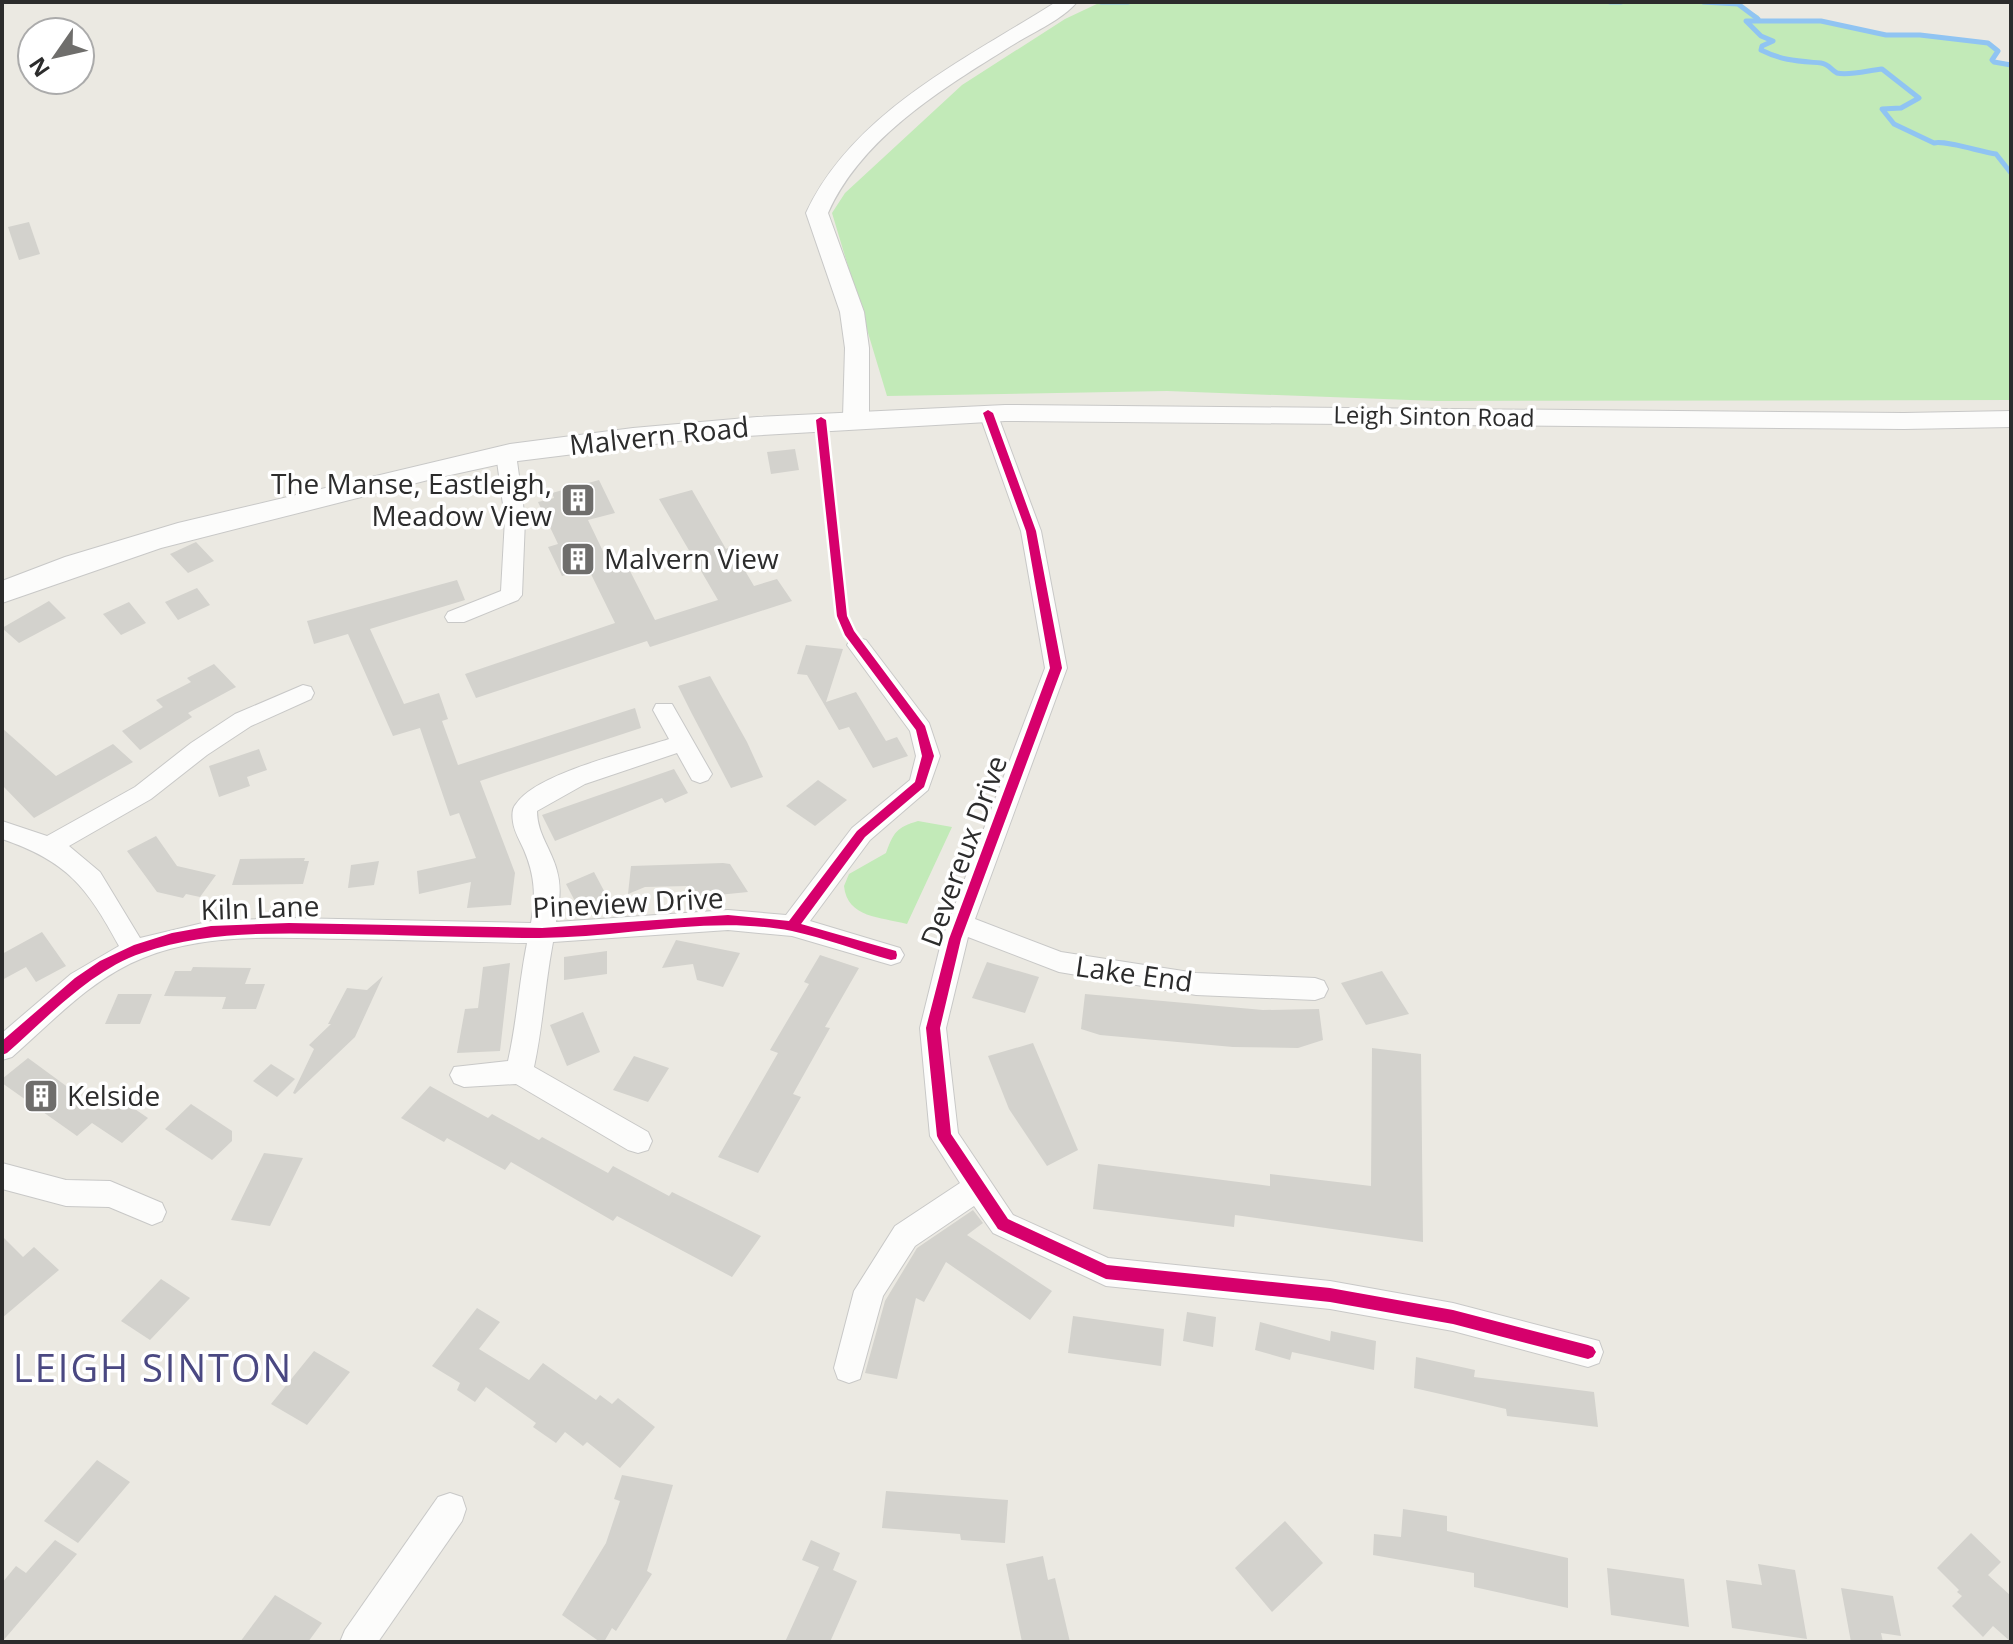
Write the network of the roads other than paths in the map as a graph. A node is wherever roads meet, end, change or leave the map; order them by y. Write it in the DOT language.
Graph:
graph roads {
  1 [pos="1068,2"];
  2 [pos="988,413"];
  3 [pos="856,417"];
  4 [pos="2011,419"];
  5 [pos="506,454"];
  6 [pos="2,593"];
  7 [pos="456,617"];
  8 [pos="858,645"];
  9 [pos="303,693"];
  10 [pos="664,710"];
  11 [pos="681,743"];
  12 [pos="700,774"];
  13 [pos="2,830"];
  14 [pos="48,847"];
  15 [pos="961,924"];
  16 [pos="792,926"];
  17 [pos="364,931"];
  18 [pos="542,933"];
  19 [pos="134,950"];
  20 [pos="891,955"];
  21 [pos="1315,989"];
  22 [pos="2,1049"];
  23 [pos="519,1072"];
  24 [pos="464,1075"];
  25 [pos="638,1141"];
  26 [pos="2,1176"];
  27 [pos="978,1187"];
  28 [pos="152,1212"];
  29 [pos="1588,1352"];
  30 [pos="849,1368"];
  31 [pos="450,1509"];
  32 [pos="357,1642"];
  1 -- 3 [label="street"];
  2 -- 3 [label="main road, Leigh Sinton Road"];
  2 -- 4 [label="main road, Leigh Sinton Road"];
  2 -- 15 [label="street, Devereux Drive"];
  3 -- 5 [label="main road, Malvern Road"];
  5 -- 6 [label="main road, Malvern Road"];
  5 -- 7 [label="street"];
  8 -- 16 [label="street"];
  9 -- 14 [label="street"];
  10 -- 11 [label="street"];
  11 -- 12 [label="street"];
  11 -- 18 [label="street"];
  13 -- 14 [label="street"];
  14 -- 19 [label="street"];
  15 -- 21 [label="street, Lake End"];
  15 -- 27 [label="street, Devereux Drive"];
  16 -- 18 [label="street, Pineview Drive"];
  16 -- 20 [label="street, Pineview Drive"];
  17 -- 18 [label="street, Pineview Drive"];
  17 -- 19 [label="street, Kiln Lane"];
  18 -- 23 [label="street"];
  19 -- 22 [label="street, Kiln Lane"];
  23 -- 24 [label="street"];
  23 -- 25 [label="street"];
  26 -- 28 [label="street"];
  27 -- 29 [label="street, Devereux Drive"];
  27 -- 30 [label="street"];
  31 -- 32 [label="street"];
}
